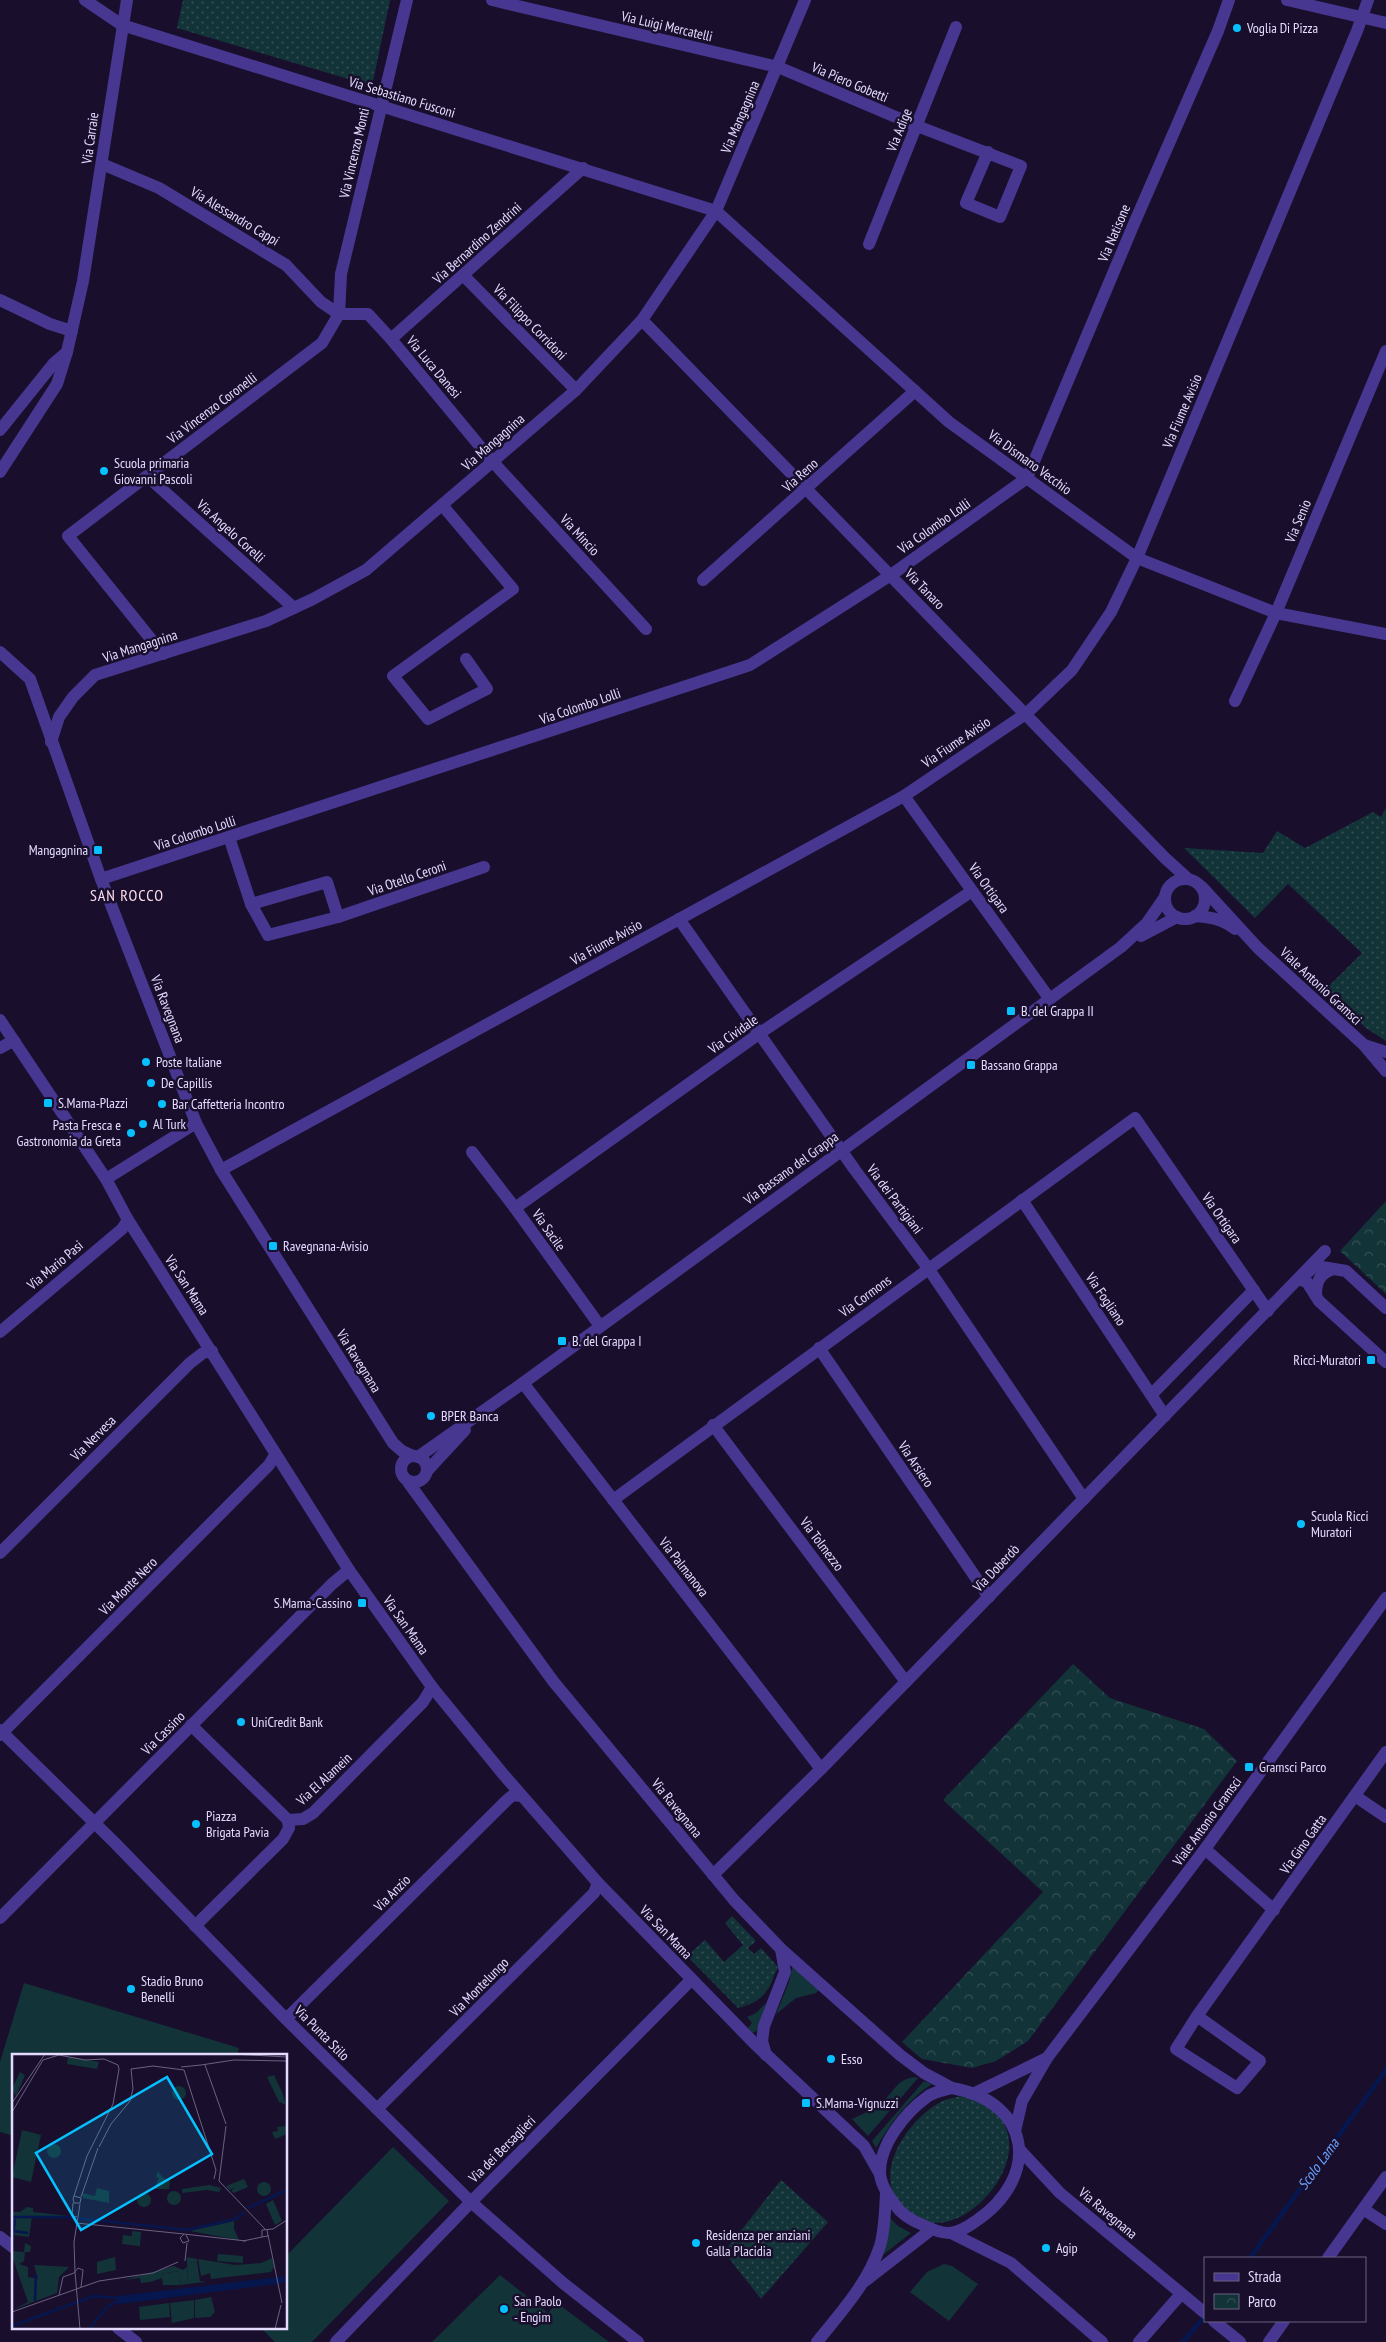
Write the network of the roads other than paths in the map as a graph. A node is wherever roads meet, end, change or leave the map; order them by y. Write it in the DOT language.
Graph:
graph roads {
  1 [pos="85,0"];
  2 [pos="127,0"];
  3 [pos="407,0"];
  4 [pos="492,0"];
  5 [pos="805,0"];
  6 [pos="1229,0"];
  7 [pos="1287,0"];
  8 [pos="1368,0"];
  9 [pos="1362,18"];
  10 [pos="1386,23"];
  11 [pos="122,26"];
  12 [pos="956,27"];
  13 [pos="778,67"];
  14 [pos="381,106"];
  15 [pos="917,126"];
  16 [pos="988,152"];
  17 [pos="102,164"];
  18 [pos="583,168"];
  19 [pos="716,211"];
  20 [pos="869,244"];
  21 [pos="463,275"];
  22 [pos="0,300"];
  23 [pos="339,314"];
  24 [pos="642,320"];
  25 [pos="72,332"];
  26 [pos="391,339"];
  27 [pos="1386,351"];
  28 [pos="67,352"];
  29 [pos="576,390"];
  30 [pos="915,391"];
  31 [pos="0,430"];
  32 [pos="493,462"];
  33 [pos="0,472"];
  34 [pos="147,476"];
  35 [pos="1027,478"];
  36 [pos="807,489"];
  37 [pos="442,505"];
  38 [pos="1137,558"];
  39 [pos="891,575"];
  40 [pos="703,580"];
  41 [pos="294,608"];
  42 [pos="1276,613"];
  43 [pos="646,628"];
  44 [pos="1386,634"];
  45 [pos="0,652"];
  46 [pos="163,654"];
  47 [pos="466,658"];
  48 [pos="1235,700"];
  49 [pos="1027,713"];
  50 [pos="51,742"];
  51 [pos="904,796"];
  52 [pos="229,837"];
  53 [pos="1165,858"];
  54 [pos="484,868"];
  55 [pos="1187,878"];
  56 [pos="101,879"];
  57 [pos="1202,887"];
  58 [pos="972,891"];
  59 [pos="1166,894"];
  60 [pos="251,904"];
  61 [pos="1195,916"];
  62 [pos="338,917"];
  63 [pos="1177,917"];
  64 [pos="679,919"];
  65 [pos="1121,946"];
  66 [pos="1258,948"];
  67 [pos="1049,998"];
  68 [pos="0,1020"];
  69 [pos="760,1033"];
  70 [pos="15,1042"];
  71 [pos="1364,1046"];
  72 [pos="0,1048"];
  73 [pos="1386,1052"];
  74 [pos="1386,1071"];
  75 [pos="1135,1118"];
  76 [pos="196,1123"];
  77 [pos="842,1150"];
  78 [pos="472,1152"];
  79 [pos="220,1170"];
  80 [pos="106,1179"];
  81 [pos="1022,1200"];
  82 [pos="515,1208"];
  83 [pos="128,1220"];
  84 [pos="1324,1251"];
  85 [pos="928,1268"];
  86 [pos="1334,1269"];
  87 [pos="1298,1280"];
  88 [pos="1254,1290"];
  89 [pos="1316,1296"];
  90 [pos="1386,1308"];
  91 [pos="1268,1311"];
  92 [pos="600,1326"];
  93 [pos="0,1332"];
  94 [pos="819,1348"];
  95 [pos="212,1351"];
  96 [pos="1386,1362"];
  97 [pos="524,1383"];
  98 [pos="1152,1394"];
  99 [pos="479,1415"];
  100 [pos="1165,1416"];
  101 [pos="713,1425"];
  102 [pos="275,1455"];
  103 [pos="416,1456"];
  104 [pos="426,1475"];
  105 [pos="408,1482"];
  106 [pos="1084,1499"];
  107 [pos="613,1500"];
  108 [pos="426,1503"];
  109 [pos="0,1553"];
  110 [pos="349,1570"];
  111 [pos="989,1597"];
  112 [pos="1386,1598"];
  113 [pos="906,1682"];
  114 [pos="432,1687"];
  115 [pos="191,1725"];
  116 [pos="1,1733"];
  117 [pos="1386,1752"];
  118 [pos="821,1769"];
  119 [pos="521,1796"];
  120 [pos="1356,1796"];
  121 [pos="1386,1817"];
  122 [pos="288,1820"];
  123 [pos="94,1823"];
  124 [pos="1205,1849"];
  125 [pos="713,1875"];
  126 [pos="598,1883"];
  127 [pos="1274,1910"];
  128 [pos="0,1918"];
  129 [pos="195,1926"];
  130 [pos="781,1949"];
  131 [pos="692,1980"];
  132 [pos="1197,2016"];
  133 [pos="286,2019"];
  134 [pos="767,2055"];
  135 [pos="1047,2058"];
  136 [pos="952,2088"];
  137 [pos="975,2093"];
  138 [pos="377,2109"];
  139 [pos="1015,2131"];
  140 [pos="1020,2150"];
  141 [pos="880,2174"];
  142 [pos="1386,2177"];
  143 [pos="886,2192"];
  144 [pos="471,2202"];
  145 [pos="1363,2208"];
  146 [pos="1386,2224"];
  147 [pos="932,2229"];
  148 [pos="951,2233"];
  149 [pos="0,2237"];
  150 [pos="12,2246"];
  151 [pos="1329,2257"];
  152 [pos="863,2283"];
  153 [pos="1181,2294"];
  154 [pos="1204,2312"];
  155 [pos="1215,2322"];
  156 [pos="1283,2322"];
  157 [pos="121,2330"];
  158 [pos="136,2342"];
  159 [pos="336,2342"];
  160 [pos="638,2342"];
  161 [pos="817,2342"];
  162 [pos="1102,2342"];
  163 [pos="1139,2342"];
  164 [pos="1240,2342"];
  165 [pos="1269,2342"];
  1 -- 11 [label="street, Via Sebastiano Fusconi"];
  2 -- 11 [label="street, Via Carraie"];
  3 -- 14 [label="street, Via Vincenzo Monti"];
  4 -- 13 [label="street, Via Luigi Mercatelli"];
  5 -- 13 [label="street, Via Mangagnina"];
  6 -- 35 [label="street, Via Natisone"];
  7 -- 9 [label="street"];
  8 -- 9 [label="street, Via Fiume Avisio"];
  9 -- 10 [label="street"];
  9 -- 38 [label="street, Via Fiume Avisio"];
  11 -- 14 [label="street, Via Sebastiano Fusconi"];
  11 -- 17 [label="street, Via Carraie"];
  12 -- 15 [label="street, Via Adige"];
  13 -- 15 [label="street, Via Piero Gobetti"];
  13 -- 19 [label="street, Via Mangagnina"];
  14 -- 18 [label="street, Via Sebastiano Fusconi"];
  14 -- 23 [label="street, Via Vincenzo Monti"];
  15 -- 16 [label="street, Via Piero Gobetti"];
  15 -- 20 [label="street, Via Adige"];
  16 -- 16 [label="street, Via Piero Gobetti"];
  17 -- 23 [label="street, Via Alessandro Cappi"];
  17 -- 25 [label="street, Via Carraie"];
  18 -- 19 [label="street, Via Sebastiano Fusconi"];
  18 -- 21 [label="street, Via Bernardino Zendrini"];
  19 -- 24 [label="street, Via Mangagnina"];
  19 -- 30 [label="street, Via Dismano Vecchio"];
  21 -- 26 [label="street, Via Bernardino Zendrini"];
  21 -- 29 [label="street, Via Filippo Corridoni"];
  22 -- 25 [label="street"];
  23 -- 26 [label="street, Via Luca Danesi"];
  23 -- 34 [label="street, Via Vincenzo Coronelli"];
  24 -- 29 [label="street, Via Mangagnina"];
  24 -- 36 [label="street, Via Tanaro"];
  25 -- 28 [label="street, Via Carraie"];
  26 -- 32 [label="street, Via Luca Danesi"];
  27 -- 42 [label="street, Via Senio"];
  28 -- 31 [label="street"];
  28 -- 33 [label="street, Via Carraie"];
  29 -- 32 [label="street, Via Mangagnina"];
  30 -- 35 [label="street, Via Dismano Vecchio"];
  30 -- 36 [label="street, Via Reno"];
  32 -- 37 [label="street, Via Mangagnina"];
  32 -- 43 [label="street, Via Mincio"];
  34 -- 41 [label="street, Via Angelo Corelli"];
  34 -- 46 [label="street, Via Vincenzo Coronelli"];
  35 -- 38 [label="street, Via Dismano Vecchio"];
  35 -- 39 [label="street, Via Colombo Lolli"];
  36 -- 39 [label="street, Via Tanaro"];
  36 -- 40 [label="street, Via Reno"];
  37 -- 41 [label="street, Via Mangagnina"];
  37 -- 47 [label="street"];
  38 -- 42 [label="street, Via Dismano Vecchio"];
  38 -- 49 [label="street, Via Fiume Avisio"];
  39 -- 49 [label="street, Via Tanaro"];
  39 -- 52 [label="street, Via Colombo Lolli"];
  41 -- 46 [label="street, Via Mangagnina"];
  42 -- 44 [label="street, Via Dismano Vecchio"];
  42 -- 48 [label="street, Via Senio"];
  45 -- 50 [label="street, Via Ravegnana"];
  46 -- 50 [label="street, Via Mangagnina"];
  49 -- 51 [label="street, Via Fiume Avisio"];
  49 -- 53 [label="street, Via Tanaro"];
  50 -- 56 [label="street, Via Ravegnana"];
  51 -- 58 [label="street, Via Ortigara"];
  51 -- 64 [label="street, Via Fiume Avisio"];
  52 -- 56 [label="street, Via Colombo Lolli"];
  52 -- 60 [label="street, Via Otello Ceroni"];
  53 -- 55 [label="street, Via Tanaro"];
  53 -- 59 [label="street"];
  54 -- 62 [label="street, Via Otello Ceroni"];
  55 -- 57 [label="street"];
  55 -- 59 [label="street"];
  56 -- 76 [label="street, Via Ravegnana"];
  57 -- 61 [label="street"];
  57 -- 66 [label="street, Viale Antonio Gramsci"];
  58 -- 67 [label="street, Via Ortigara"];
  58 -- 69 [label="street, Via Cividale"];
  59 -- 63 [label="street"];
  59 -- 65 [label="street, Via Bassano del Grappa"];
  60 -- 62 [label="street, Via Otello Ceroni"];
  60 -- 62 [label="street"];
  61 -- 63 [label="street"];
  61 -- 66 [label="street, Viale Antonio Gramsci"];
  63 -- 65 [label="street, Via Bassano del Grappa"];
  64 -- 69 [label="street, Via dei Partigiani"];
  64 -- 79 [label="street, Via Fiume Avisio"];
  65 -- 67 [label="street, Via Bassano del Grappa"];
  66 -- 71 [label="street, Viale Antonio Gramsci"];
  67 -- 77 [label="street, Via Bassano del Grappa"];
  68 -- 70 [label="street, Via San Mama"];
  69 -- 77 [label="street, Via dei Partigiani"];
  69 -- 82 [label="street, Via Cividale"];
  70 -- 72 [label="street"];
  70 -- 80 [label="street, Via San Mama"];
  71 -- 73 [label="street, Viale Antonio Gramsci"];
  71 -- 74 [label="street, Viale Antonio Gramsci"];
  75 -- 81 [label="street, Via Cormons"];
  75 -- 88 [label="street, Via Ortigara"];
  76 -- 79 [label="street, Via Ravegnana"];
  76 -- 80 [label="street"];
  77 -- 85 [label="street, Via dei Partigiani"];
  77 -- 92 [label="street, Via Bassano del Grappa"];
  78 -- 82 [label="street, Via Sacile"];
  79 -- 103 [label="street, Via Ravegnana"];
  80 -- 83 [label="street, Via San Mama"];
  81 -- 85 [label="street, Via Cormons"];
  81 -- 98 [label="street, Via Fogliano"];
  82 -- 92 [label="street, Via Sacile"];
  83 -- 93 [label="street, Via Mario Pasi"];
  83 -- 95 [label="street, Via San Mama"];
  84 -- 87 [label="street"];
  85 -- 94 [label="street, Via Cormons"];
  85 -- 106 [label="street, Via dei Partigiani"];
  86 -- 87 [label="street"];
  86 -- 89 [label="street"];
  86 -- 90 [label="street"];
  87 -- 89 [label="street"];
  87 -- 91 [label="street, Via Doberdò"];
  88 -- 91 [label="street, Via Ortigara"];
  88 -- 98 [label="street"];
  89 -- 96 [label="street"];
  91 -- 100 [label="street, Via Doberdò"];
  92 -- 97 [label="street, Via Bassano del Grappa"];
  94 -- 101 [label="street, Via Cormons"];
  94 -- 111 [label="street, Via Arsiero"];
  95 -- 102 [label="street, Via San Mama"];
  95 -- 109 [label="street, Via Nervesa"];
  97 -- 99 [label="street, Via Bassano del Grappa"];
  97 -- 107 [label="street, Via Palmanova"];
  98 -- 100 [label="street, Via Fogliano"];
  99 -- 103 [label="street, Via Bassano del Grappa"];
  99 -- 104 [label="street, Via Bassano del Grappa"];
  100 -- 106 [label="street, Via Doberdò"];
  101 -- 107 [label="street, Via Cormons"];
  101 -- 113 [label="street, Via Tolmezzo"];
  102 -- 110 [label="street, Via San Mama"];
  102 -- 116 [label="street, Via Monte Nero"];
  103 -- 104 [label="street"];
  103 -- 105 [label="street"];
  104 -- 105 [label="street"];
  104 -- 108 [label="street"];
  105 -- 108 [label="street, Via Ravegnana"];
  106 -- 111 [label="street, Via Doberdò"];
  107 -- 118 [label="street, Via Palmanova"];
  108 -- 125 [label="street, Via Ravegnana"];
  110 -- 114 [label="street, Via San Mama"];
  110 -- 115 [label="street, Via Cassino"];
  111 -- 113 [label="street, Via Doberdò"];
  112 -- 124 [label="street, Viale Antonio Gramsci"];
  113 -- 118 [label="street, Via Doberdò"];
  114 -- 119 [label="street, Via San Mama"];
  114 -- 122 [label="street, Via El Alamein"];
  115 -- 122 [label="street"];
  115 -- 123 [label="street, Via Cassino"];
  116 -- 123 [label="street, Via Punta Stilo"];
  117 -- 120 [label="street, Via Gino Gatta"];
  118 -- 125 [label="street, Via Doberdò"];
  119 -- 126 [label="street, Via San Mama"];
  119 -- 133 [label="street, Via Anzio"];
  120 -- 121 [label="street"];
  120 -- 127 [label="street, Via Gino Gatta"];
  122 -- 129 [label="street, Via El Alamein"];
  123 -- 128 [label="street, Via Cassino"];
  123 -- 129 [label="street, Via Punta Stilo"];
  124 -- 127 [label="street"];
  124 -- 135 [label="street, Viale Antonio Gramsci"];
  125 -- 130 [label="street, Via Ravegnana"];
  126 -- 131 [label="street, Via San Mama"];
  126 -- 138 [label="street, Via Montelungo"];
  127 -- 132 [label="street, Via Gino Gatta"];
  129 -- 133 [label="street, Via Punta Stilo"];
  130 -- 134 [label="street"];
  130 -- 136 [label="street, Via Ravegnana"];
  131 -- 134 [label="street, Via San Mama"];
  131 -- 144 [label="street, Via dei Bersaglieri"];
  132 -- 132 [label="street, Via Gino Gatta"];
  133 -- 138 [label="street, Via Punta Stilo"];
  134 -- 141 [label="street, Via San Mama"];
  135 -- 137 [label="street, Viale Antonio Gramsci"];
  135 -- 139 [label="street, Viale Antonio Gramsci"];
  136 -- 137 [label="street"];
  136 -- 141 [label="street"];
  137 -- 139 [label="street"];
  138 -- 144 [label="street, Via Punta Stilo"];
  139 -- 140 [label="street"];
  140 -- 148 [label="street"];
  140 -- 153 [label="street, Via Ravegnana"];
  141 -- 143 [label="street"];
  142 -- 145 [label="street"];
  143 -- 147 [label="street"];
  143 -- 152 [label="street"];
  144 -- 159 [label="street, Via dei Bersaglieri"];
  144 -- 160 [label="street, Via Punta Stilo"];
  145 -- 146 [label="street"];
  145 -- 151 [label="street"];
  147 -- 148 [label="street"];
  147 -- 152 [label="street"];
  148 -- 162 [label="street"];
  149 -- 150 [label="street"];
  152 -- 161 [label="street"];
  153 -- 154 [label="street, Via Ravegnana"];
  153 -- 163 [label="street"];
  155 -- 164 [label="street"];
  156 -- 165 [label="street"];
  157 -- 158 [label="street"];
}
